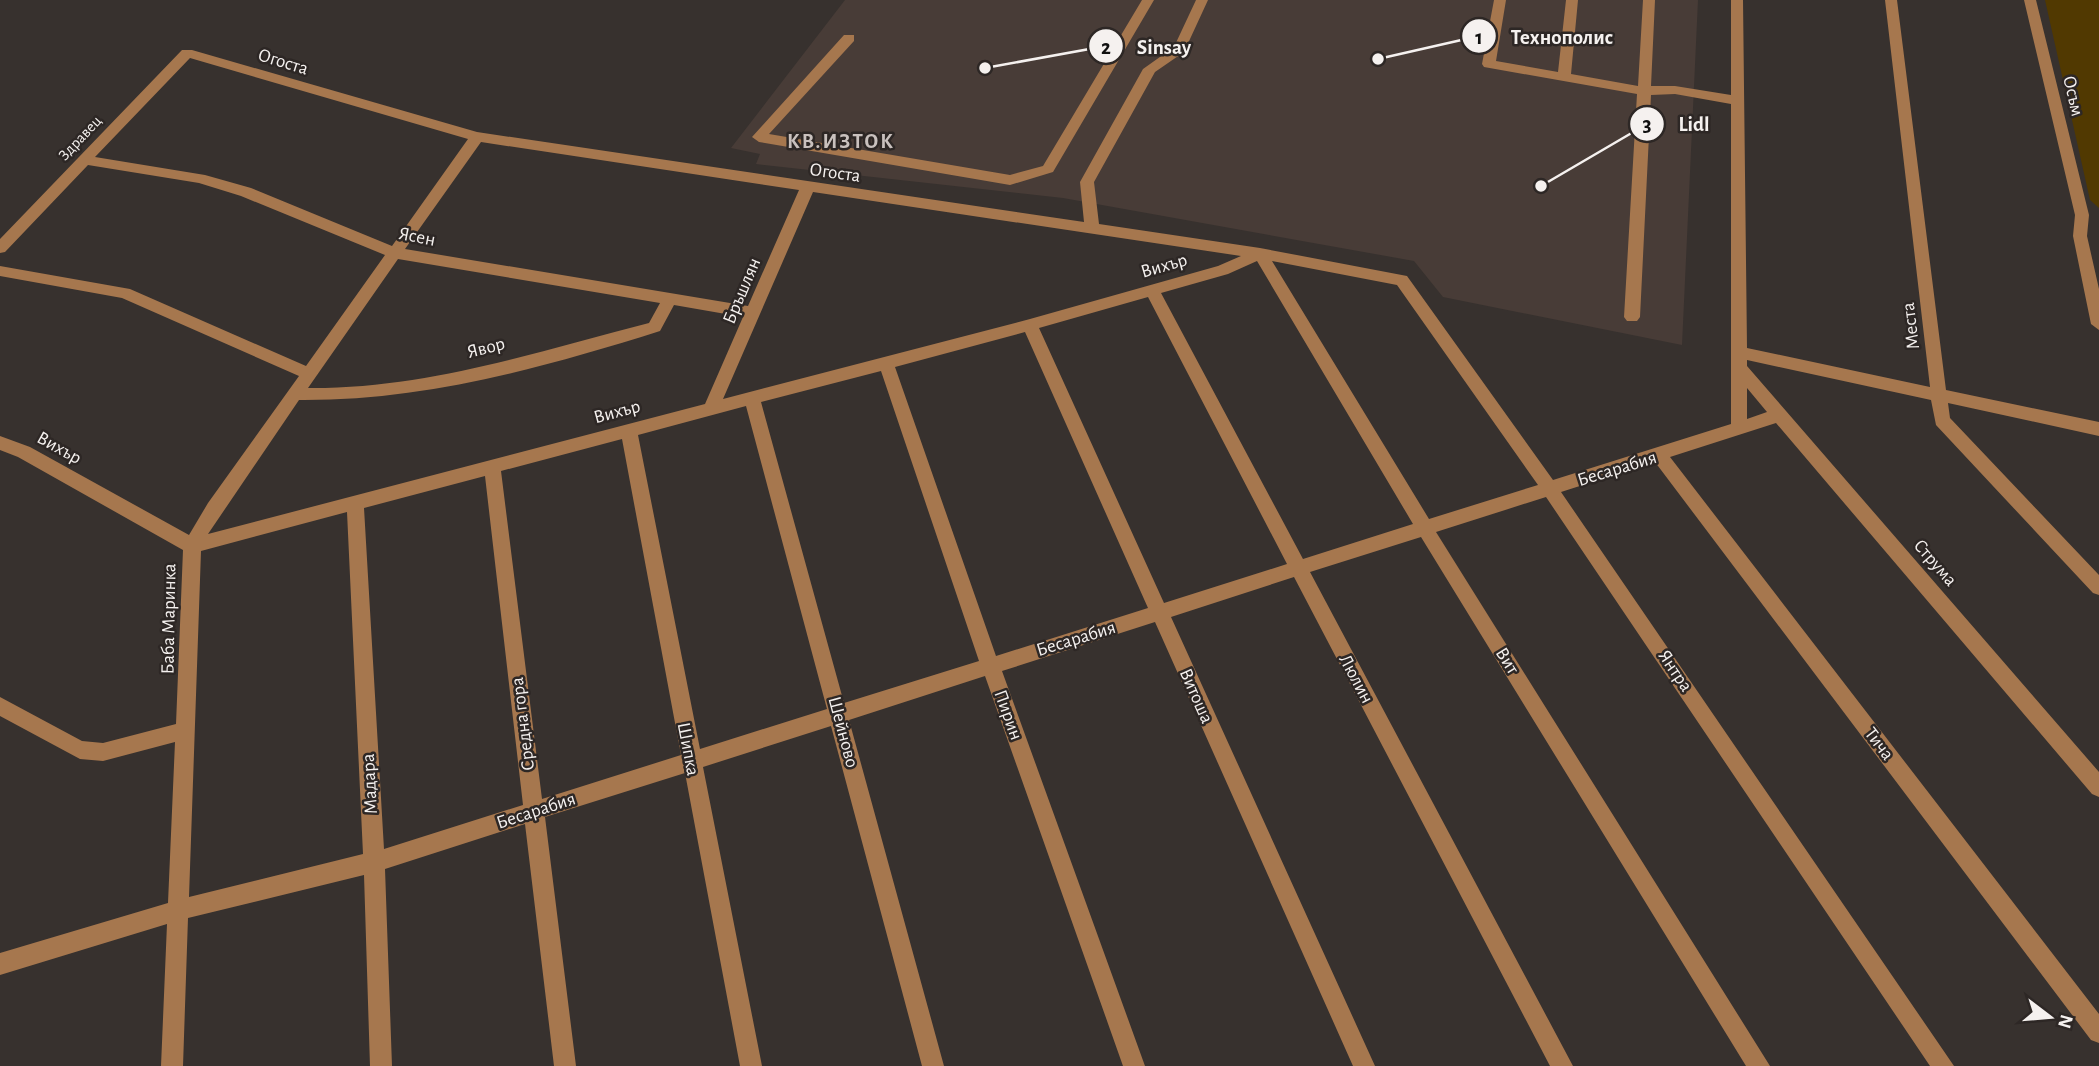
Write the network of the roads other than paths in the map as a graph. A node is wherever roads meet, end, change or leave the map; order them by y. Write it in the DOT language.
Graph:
graph roads {
  1 [pos="1148,0"];
  2 [pos="1202,0"];
  3 [pos="1500,0"];
  4 [pos="1572,0"];
  5 [pos="1649,0"];
  6 [pos="1737,0"];
  7 [pos="1891,0"];
  8 [pos="2030,0"];
  9 [pos="849,38"];
  10 [pos="187,53"];
  11 [pos="1564,77"];
  12 [pos="1644,91"];
  13 [pos="1737,102"];
  14 [pos="477,137"];
  15 [pos="84,160"];
  16 [pos="807,188"];
  17 [pos="2082,215"];
  18 [pos="2099,223"];
  19 [pos="1092,230"];
  20 [pos="0,248"];
  21 [pos="394,253"];
  22 [pos="1260,253"];
  23 [pos="0,271"];
  24 [pos="1402,280"];
  25 [pos="1152,291"];
  26 [pos="670,299"];
  27 [pos="753,313"];
  28 [pos="1632,317"];
  29 [pos="2099,324"];
  30 [pos="1030,325"];
  31 [pos="1738,360"];
  32 [pos="886,363"];
  33 [pos="309,374"];
  34 [pos="295,394"];
  35 [pos="1939,395"];
  36 [pos="752,398"];
  37 [pos="711,409"];
  38 [pos="1780,415"];
  39 [pos="1740,428"];
  40 [pos="2099,429"];
  41 [pos="629,431"];
  42 [pos="0,443"];
  43 [pos="1660,456"];
  44 [pos="492,466"];
  45 [pos="1550,489"];
  46 [pos="355,502"];
  47 [pos="1426,530"];
  48 [pos="192,546"];
  49 [pos="1298,570"];
  50 [pos="2099,587"];
  51 [pos="1159,614"];
  52 [pos="990,665"];
  53 [pos="0,706"];
  54 [pos="838,714"];
  55 [pos="187,730"];
  56 [pos="690,762"];
  57 [pos="2099,787"];
  58 [pos="534,812"];
  59 [pos="374,862"];
  60 [pos="179,910"];
  61 [pos="0,964"];
  62 [pos="2099,1032"];
  63 [pos="172,1066"];
  64 [pos="381,1066"];
  65 [pos="565,1066"];
  66 [pos="751,1066"];
  67 [pos="933,1066"];
  68 [pos="1134,1066"];
  69 [pos="1364,1066"];
  70 [pos="1562,1066"];
  71 [pos="1759,1066"];
  72 [pos="1943,1066"];
  1 -- 9 [label="street"];
  2 -- 19 [label="street"];
  3 -- 11 [label="street"];
  4 -- 11 [label="street"];
  5 -- 12 [label="street"];
  6 -- 13 [label="street"];
  7 -- 35 [label="street, Места"];
  8 -- 17 [label="street, Осъм"];
  10 -- 14 [label="street, Огоста"];
  10 -- 15 [label="street, Здравец"];
  11 -- 12 [label="street"];
  12 -- 13 [label="street"];
  12 -- 28 [label="street"];
  13 -- 31 [label="street"];
  14 -- 16 [label="street, Огоста"];
  14 -- 21 [label="street, Баба Маринка"];
  15 -- 20 [label="street, Здравец"];
  15 -- 21 [label="street, Ясен"];
  16 -- 19 [label="street, Огоста"];
  16 -- 27 [label="street, Бръшлян"];
  17 -- 18 [label="street"];
  17 -- 29 [label="street, Осъм"];
  19 -- 22 [label="street, Огоста"];
  21 -- 26 [label="street, Ясен"];
  21 -- 33 [label="street, Баба Маринка"];
  22 -- 24 [label="street, Огоста"];
  22 -- 25 [label="street, Вихър"];
  22 -- 47 [label="street, Вит"];
  23 -- 33 [label="street"];
  24 -- 45 [label="street, Янтра"];
  25 -- 30 [label="street, Вихър"];
  25 -- 49 [label="street, Люлин"];
  26 -- 27 [label="street, Ясен"];
  26 -- 34 [label="street, Явор"];
  27 -- 37 [label="street, Бръшлян"];
  30 -- 32 [label="street, Вихър"];
  30 -- 51 [label="street, Витоша"];
  31 -- 35 [label="street"];
  31 -- 38 [label="street, Струма"];
  31 -- 39 [label="street"];
  32 -- 36 [label="street, Вихър"];
  32 -- 52 [label="street, Пирин"];
  33 -- 34 [label="street, Баба Маринка"];
  34 -- 48 [label="street, Баба Маринка"];
  35 -- 40 [label="street"];
  35 -- 50 [label="street, Места"];
  36 -- 37 [label="street, Вихър"];
  36 -- 54 [label="street, Шейново"];
  37 -- 41 [label="street, Вихър"];
  38 -- 39 [label="street, Бесарабия"];
  38 -- 57 [label="street, Струма"];
  39 -- 43 [label="street, Бесарабия"];
  41 -- 44 [label="street, Вихър"];
  41 -- 56 [label="street, Шипка"];
  42 -- 48 [label="street, Вихър"];
  43 -- 45 [label="street, Бесарабия"];
  43 -- 62 [label="street, Тича"];
  44 -- 46 [label="street, Вихър"];
  44 -- 58 [label="street, Средна гора"];
  45 -- 47 [label="street, Бесарабия"];
  45 -- 72 [label="street, Янтра"];
  46 -- 48 [label="street, Вихър"];
  46 -- 59 [label="street, Мадара"];
  47 -- 49 [label="street, Бесарабия"];
  47 -- 71 [label="street, Вит"];
  48 -- 55 [label="street, Баба Маринка"];
  49 -- 51 [label="street, Бесарабия"];
  49 -- 70 [label="street, Люлин"];
  51 -- 52 [label="street, Бесарабия"];
  51 -- 69 [label="street, Витоша"];
  52 -- 54 [label="street, Бесарабия"];
  52 -- 68 [label="street, Пирин"];
  53 -- 55 [label="street"];
  54 -- 56 [label="street, Бесарабия"];
  54 -- 67 [label="street, Шейново"];
  55 -- 60 [label="street, Баба Маринка"];
  56 -- 58 [label="street, Бесарабия"];
  56 -- 66 [label="street, Шипка"];
  58 -- 59 [label="street, Бесарабия"];
  58 -- 65 [label="street, Средна гора"];
  59 -- 60 [label="street, Бесарабия"];
  59 -- 64 [label="street, Мадара"];
  60 -- 61 [label="street, Бесарабия"];
  60 -- 63 [label="street, Баба Маринка"];
}
